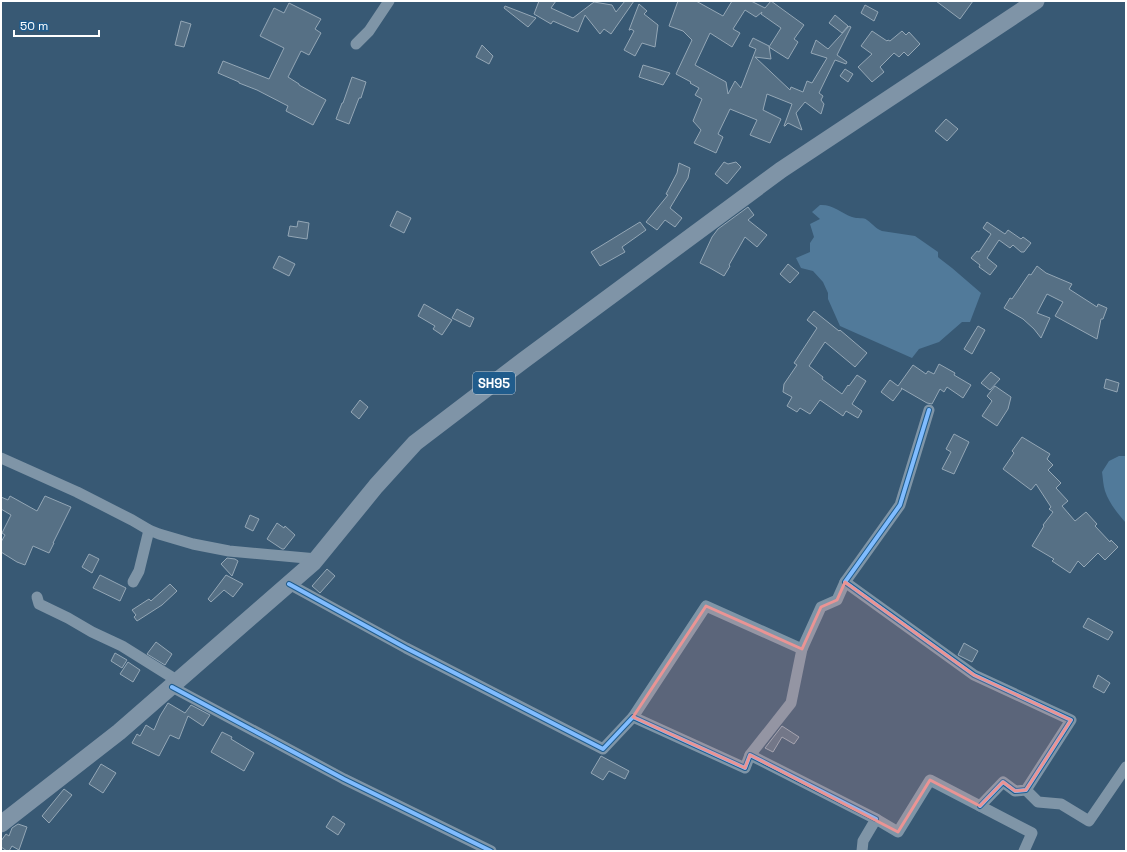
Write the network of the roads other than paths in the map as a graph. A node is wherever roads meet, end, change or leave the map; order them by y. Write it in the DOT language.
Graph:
graph roads {
  1 [pos="389,1"];
  2 [pos="1036,1"];
  3 [pos="356,44"];
  4 [pos="929,410"];
  5 [pos="1,458"];
  6 [pos="149,530"];
  7 [pos="316,559"];
  8 [pos="133,582"];
  9 [pos="845,582"];
  10 [pos="289,584"];
  11 [pos="37,597"];
  12 [pos="802,649"];
  13 [pos="175,684"];
  14 [pos="633,717"];
  15 [pos="750,755"];
  16 [pos="1126,767"];
  17 [pos="1026,790"];
  18 [pos="980,806"];
  19 [pos="876,819"];
  20 [pos="1,824"];
  21 [pos="491,851"];
  22 [pos="862,851"];
  23 [pos="1024,851"];
  1 -- 3 [label="street"];
  2 -- 7 [label="main road, SH95"];
  4 -- 9 [label="street"];
  5 -- 6 [label="street"];
  6 -- 7 [label="street"];
  6 -- 8 [label="street"];
  7 -- 10 [label="main road, SH95"];
  9 -- 12 [label="street"];
  9 -- 17 [label="street"];
  10 -- 13 [label="main road, SH95"];
  10 -- 14 [label="street"];
  11 -- 13 [label="street"];
  12 -- 14 [label="street"];
  12 -- 15 [label="street"];
  13 -- 20 [label="main road, SH95"];
  13 -- 21 [label="street"];
  14 -- 15 [label="street"];
  15 -- 19 [label="street"];
  16 -- 17 [label="street"];
  17 -- 18 [label="street"];
  18 -- 19 [label="street"];
  18 -- 23 [label="street"];
  19 -- 22 [label="street"];
}
